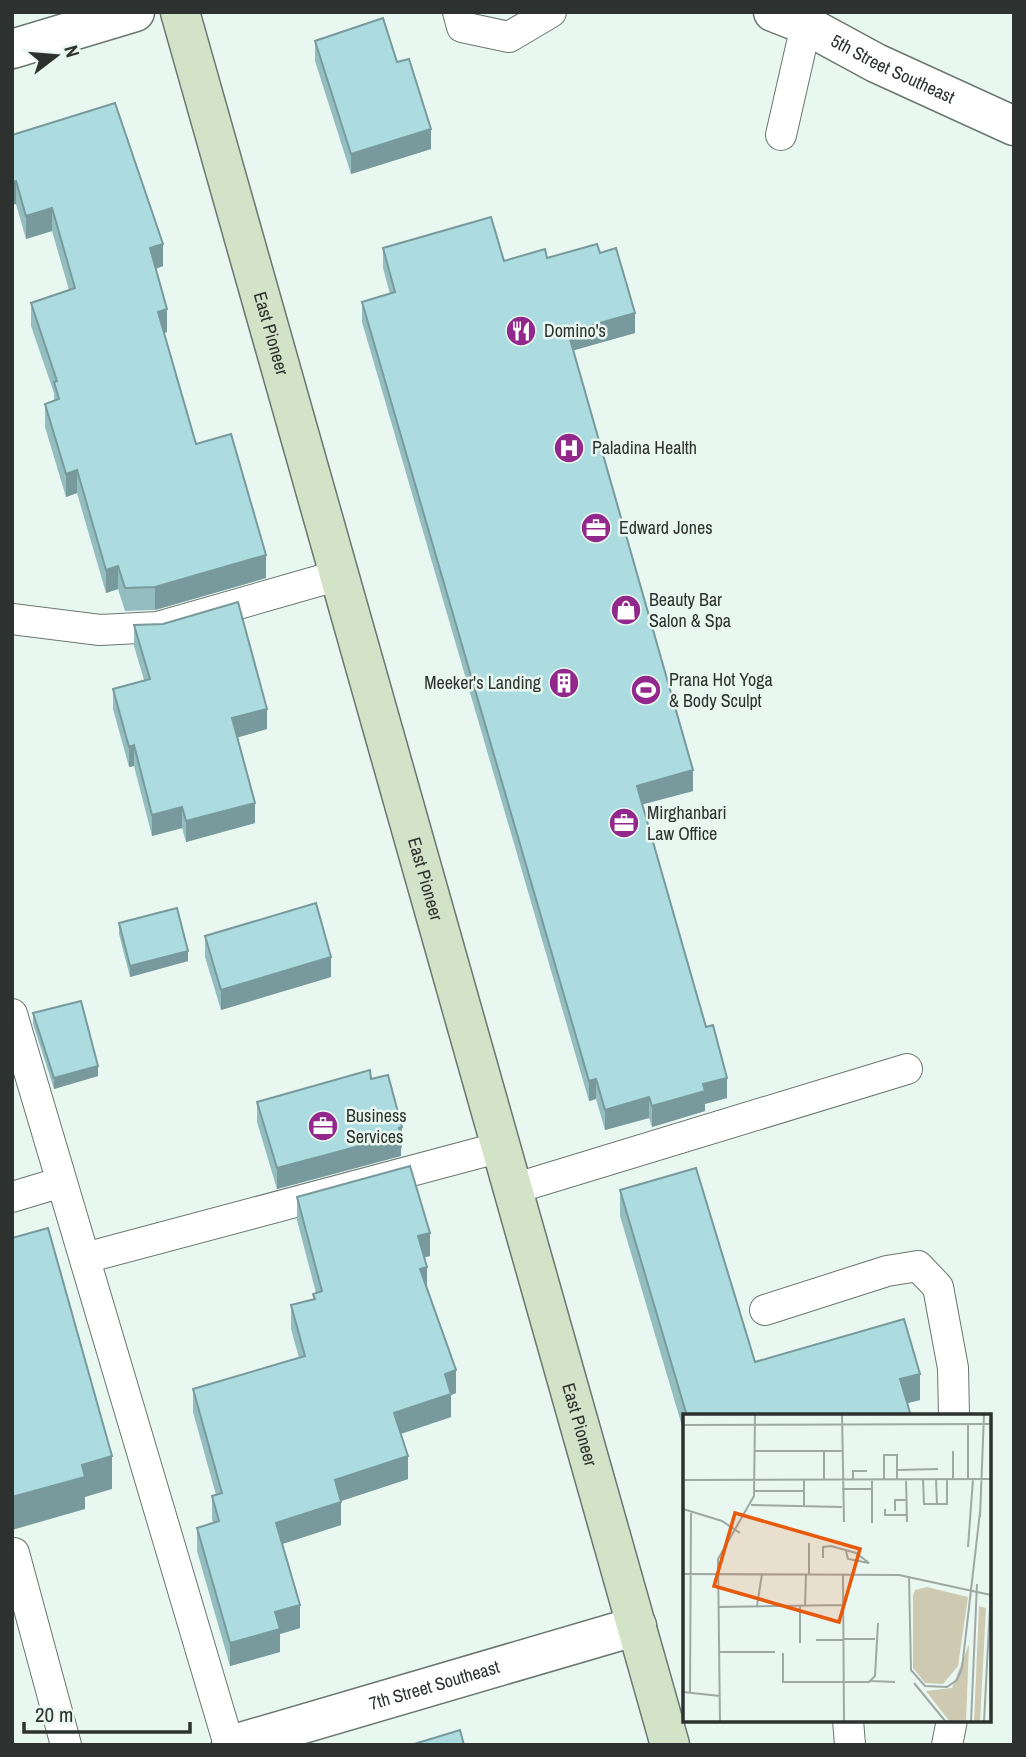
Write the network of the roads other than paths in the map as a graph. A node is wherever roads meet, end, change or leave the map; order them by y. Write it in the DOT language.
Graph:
graph roads {
  1 [pos="135,12"];
  2 [pos="180,12"];
  3 [pos="458,12"];
  4 [pos="551,12"];
  5 [pos="797,16"];
  6 [pos="12,49"];
  7 [pos="1014,126"];
  8 [pos="781,135"];
  9 [pos="339,575"];
  10 [pos="12,619"];
  11 [pos="12,1014"];
  12 [pos="907,1069"];
  13 [pos="501,1147"];
  14 [pos="62,1182"];
  15 [pos="513,1189"];
  16 [pos="12,1197"];
  17 [pos="85,1258"];
  18 [pos="765,1310"];
  19 [pos="954,1414"];
  20 [pos="14,1553"];
  21 [pos="636,1626"];
  22 [pos="848,1722"];
  23 [pos="952,1722"];
  24 [pos="66,1745"];
  25 [pos="230,1745"];
  26 [pos="670,1745"];
  27 [pos="850,1745"];
  28 [pos="947,1745"];
  1 -- 6 [label="street"];
  2 -- 9 [label="main road, East Pioneer"];
  3 -- 4 [label="lane"];
  5 -- 7 [label="street, 5th Street Southeast"];
  5 -- 8 [label="lane"];
  9 -- 10 [label="lane"];
  9 -- 13 [label="main road, East Pioneer"];
  11 -- 14 [label="lane"];
  12 -- 15 [label="lane"];
  13 -- 15 [label="main road, East Pioneer"];
  13 -- 17 [label="lane"];
  14 -- 16 [label="lane"];
  14 -- 17 [label="lane"];
  15 -- 21 [label="main road, East Pioneer"];
  17 -- 25 [label="lane"];
  18 -- 19 [label="lane"];
  20 -- 24 [label="lane"];
  21 -- 25 [label="street, 7th Street Southeast"];
  21 -- 26 [label="main road, East Pioneer"];
  22 -- 27 [label="lane"];
  23 -- 28 [label="lane"];
}
